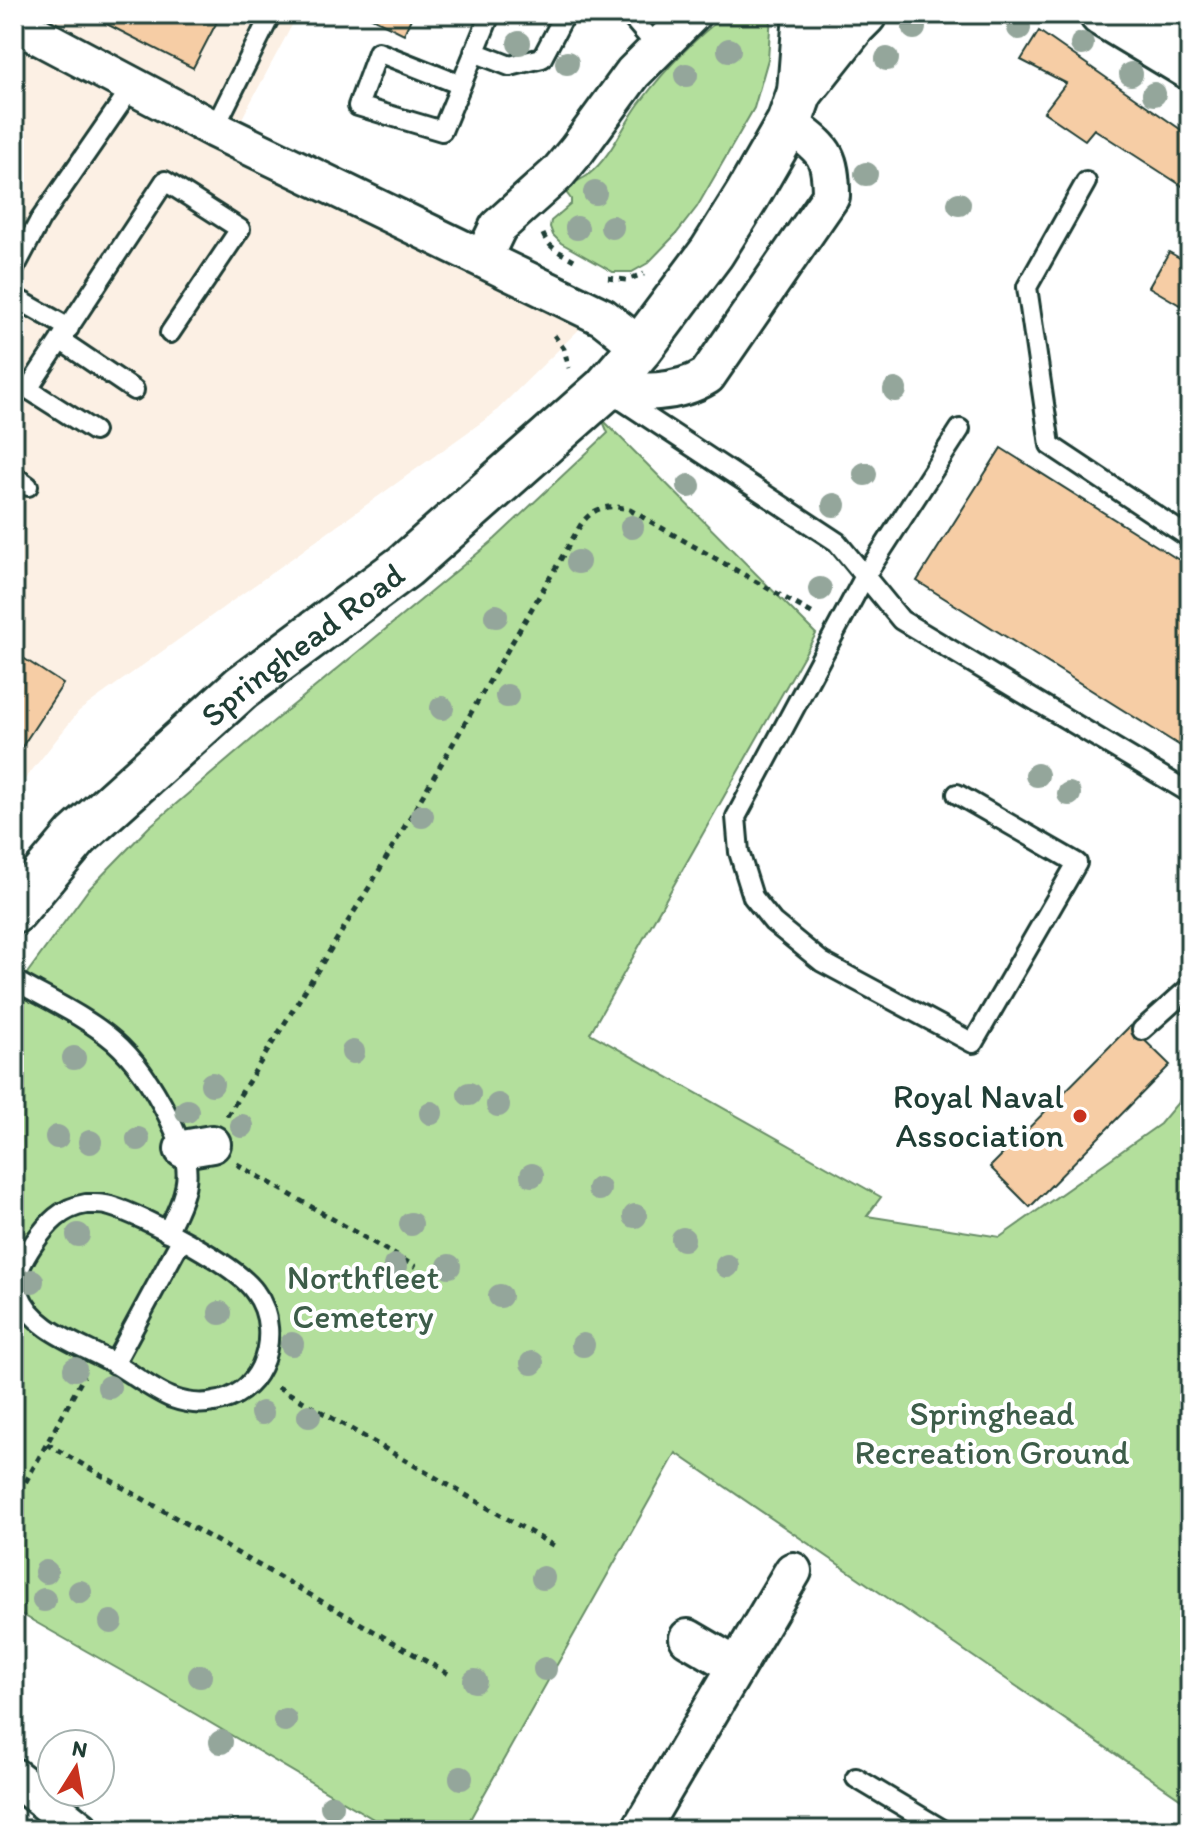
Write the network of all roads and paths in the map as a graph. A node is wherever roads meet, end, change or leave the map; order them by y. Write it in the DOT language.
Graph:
graph roads {
  1 [pos="271,14"];
  2 [pos="569,14"];
  3 [pos="629,14"];
  4 [pos="692,14"];
  5 [pos="806,14"];
  6 [pos="864,14"];
  7 [pos="1102,14"];
  8 [pos="1182,14"];
  9 [pos="489,17"];
  10 [pos="1190,19"];
  11 [pos="14,23"];
  12 [pos="657,47"];
  13 [pos="474,52"];
  14 [pos="1190,67"];
  15 [pos="461,85"];
  16 [pos="132,87"];
  17 [pos="794,108"];
  18 [pos="214,129"];
  19 [pos="1086,182"];
  20 [pos="543,187"];
  21 [pos="483,258"];
  22 [pos="575,261"];
  23 [pos="14,269"];
  24 [pos="650,269"];
  25 [pos="602,275"];
  26 [pos="14,297"];
  27 [pos="170,333"];
  28 [pos="64,334"];
  29 [pos="641,347"];
  30 [pos="605,389"];
  31 [pos="134,390"];
  32 [pos="960,429"];
  33 [pos="94,431"];
  34 [pos="1190,538"];
  35 [pos="865,576"];
  36 [pos="816,615"];
  37 [pos="1190,793"];
  38 [pos="957,794"];
  39 [pos="14,911"];
  40 [pos="14,980"];
  41 [pos="1190,987"];
  42 [pos="1142,1030"];
  43 [pos="197,1147"];
  44 [pos="174,1236"];
  45 [pos="416,1267"];
  46 [pos="95,1354"];
  47 [pos="114,1364"];
  48 [pos="257,1374"];
  49 [pos="47,1444"];
  50 [pos="14,1503"];
  51 [pos="556,1547"];
  52 [pos="793,1571"];
  53 [pos="688,1638"];
  54 [pos="736,1666"];
  55 [pos="452,1676"];
  56 [pos="14,1777"];
  57 [pos="856,1778"];
  58 [pos="81,1830"];
  59 [pos="640,1830"];
  60 [pos="943,1830"];
  1 -- 18 [label="lane"];
  2 -- 13 [label="lane"];
  3 -- 12 [label="lane"];
  4 -- 12 [label="street"];
  5 -- 17 [label="main road, Springhead Road"];
  6 -- 17 [label="main road, Springhead Road"];
  7 -- 14 [label="main road"];
  8 -- 10 [label="main road"];
  9 -- 13 [label="lane"];
  11 -- 16 [label="street"];
  12 -- 20 [label="street"];
  13 -- 15 [label="lane"];
  15 -- 15 [label="lane"];
  16 -- 18 [label="street"];
  16 -- 23 [label="lane"];
  17 -- 29 [label="main road, Springhead Road"];
  17 -- 30 [label="street"];
  18 -- 21 [label="street"];
  19 -- 34 [label="lane"];
  20 -- 21 [label="street"];
  20 -- 22 [label="path"];
  21 -- 29 [label="street"];
  24 -- 25 [label="path"];
  26 -- 28 [label="lane"];
  27 -- 28 [label="lane"];
  28 -- 31 [label="lane"];
  28 -- 33 [label="lane"];
  29 -- 30 [label="main road, Springhead Road"];
  30 -- 35 [label="lane"];
  30 -- 39 [label="main road, Springhead Road"];
  32 -- 35 [label="lane"];
  35 -- 37 [label="lane"];
  35 -- 38 [label="lane"];
  36 -- 43 [label="path"];
  40 -- 43 [label="lane"];
  41 -- 42 [label="lane"];
  43 -- 44 [label="lane"];
  43 -- 45 [label="path"];
  44 -- 46 [label="lane"];
  44 -- 47 [label="lane"];
  44 -- 48 [label="lane"];
  46 -- 47 [label="lane"];
  46 -- 49 [label="path"];
  47 -- 48 [label="lane"];
  48 -- 51 [label="path"];
  49 -- 50 [label="path"];
  49 -- 55 [label="path"];
  52 -- 54 [label="street"];
  53 -- 54 [label="street"];
  54 -- 59 [label="street"];
  56 -- 58 [label="street"];
  57 -- 60 [label="lane"];
}
